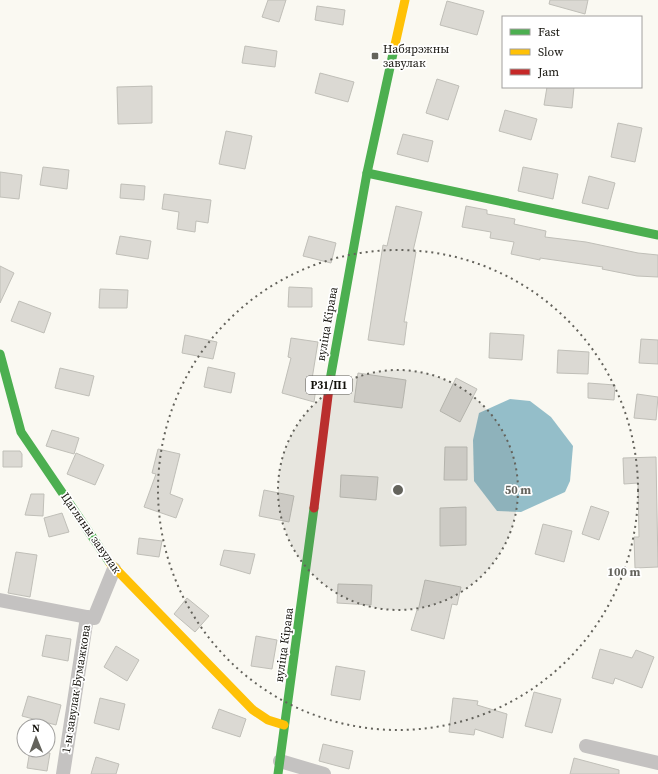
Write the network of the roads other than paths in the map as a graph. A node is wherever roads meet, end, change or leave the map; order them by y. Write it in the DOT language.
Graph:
graph roads {
  1 [pos="405,0"];
  2 [pos="367,173"];
  3 [pos="658,235"];
  4 [pos="0,354"];
  5 [pos="114,570"];
  6 [pos="0,600"];
  7 [pos="87,617"];
  8 [pos="284,725"];
  9 [pos="586,746"];
  10 [pos="658,763"];
  11 [pos="279,768"];
  12 [pos="63,774"];
  13 [pos="324,774"];
  1 -- 2 [label="street, вуліца Кірава / Р31/П1"];
  2 -- 3 [label="street"];
  2 -- 8 [label="street, вуліца Кірава / Р31/П1"];
  4 -- 5 [label="street, Цагляны завулак"];
  5 -- 7 [label="street, 1-ы завулак Бумажкова"];
  5 -- 8 [label="street, Цагляны завулак"];
  6 -- 7 [label="street"];
  7 -- 12 [label="street, 1-ы завулак Бумажкова"];
  8 -- 11 [label="street, вуліца Кірава / Р31/П1"];
  9 -- 10 [label="street"];
  11 -- 13 [label="street"];
}
